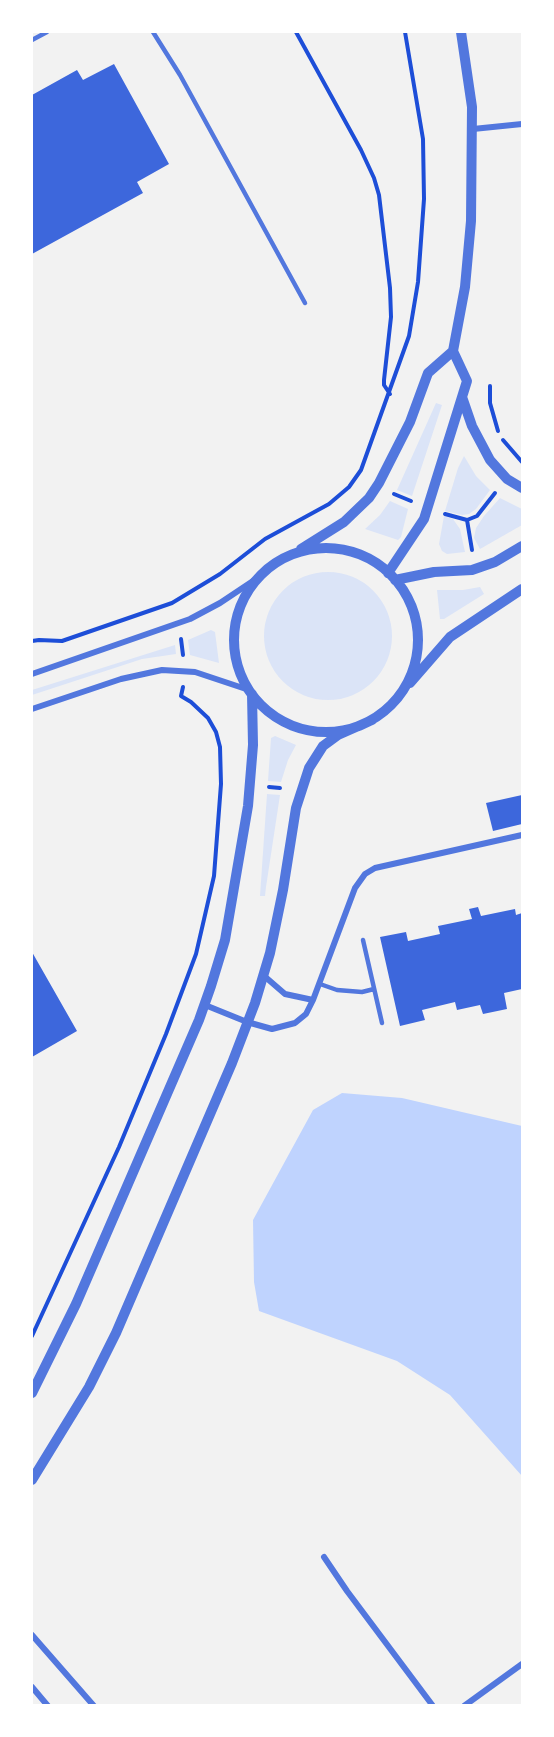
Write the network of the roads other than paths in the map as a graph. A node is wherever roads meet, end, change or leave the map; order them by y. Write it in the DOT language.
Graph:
graph roads {
  1 [pos="47,32"];
  2 [pos="153,32"];
  3 [pos="461,32"];
  4 [pos="32,40"];
  5 [pos="522,124"];
  6 [pos="472,129"];
  7 [pos="305,303"];
  8 [pos="453,351"];
  9 [pos="462,397"];
  10 [pos="522,488"];
  11 [pos="522,546"];
  12 [pos="294,554"];
  13 [pos="259,577"];
  14 [pos="392,577"];
  15 [pos="522,589"];
  16 [pos="32,674"];
  17 [pos="250,692"];
  18 [pos="402,692"];
  19 [pos="32,709"];
  20 [pos="372,720"];
  21 [pos="522,835"];
  22 [pos="363,940"];
  23 [pos="263,975"];
  24 [pos="320,984"];
  25 [pos="374,989"];
  26 [pos="313,1000"];
  27 [pos="205,1005"];
  28 [pos="248,1022"];
  29 [pos="382,1023"];
  30 [pos="32,1393"];
  31 [pos="32,1480"];
  32 [pos="324,1557"];
  33 [pos="32,1635"];
  34 [pos="522,1664"];
  35 [pos="32,1687"];
  36 [pos="48,1706"];
  37 [pos="94,1706"];
  38 [pos="433,1706"];
  39 [pos="464,1706"];
  1 -- 4 [label="lane"];
  2 -- 7 [label="lane"];
  3 -- 6 [label="street"];
  5 -- 6 [label="street"];
  6 -- 8 [label="street"];
  8 -- 9 [label="street"];
  8 -- 12 [label="street"];
  9 -- 10 [label="street"];
  9 -- 14 [label="street"];
  11 -- 14 [label="street"];
  12 -- 13 [label="street"];
  12 -- 14 [label="street"];
  13 -- 16 [label="street"];
  13 -- 17 [label="street"];
  14 -- 18 [label="street"];
  15 -- 18 [label="street"];
  17 -- 19 [label="street"];
  17 -- 20 [label="street"];
  17 -- 27 [label="street"];
  18 -- 20 [label="street"];
  20 -- 23 [label="street"];
  21 -- 24 [label="street"];
  22 -- 25 [label="lane"];
  23 -- 26 [label="street"];
  23 -- 28 [label="street"];
  24 -- 25 [label="lane"];
  24 -- 26 [label="street"];
  25 -- 29 [label="lane"];
  26 -- 28 [label="street"];
  27 -- 28 [label="street"];
  27 -- 30 [label="street"];
  28 -- 31 [label="street"];
  32 -- 38 [label="street"];
  33 -- 37 [label="street"];
  34 -- 39 [label="street"];
  35 -- 36 [label="street"];
}
